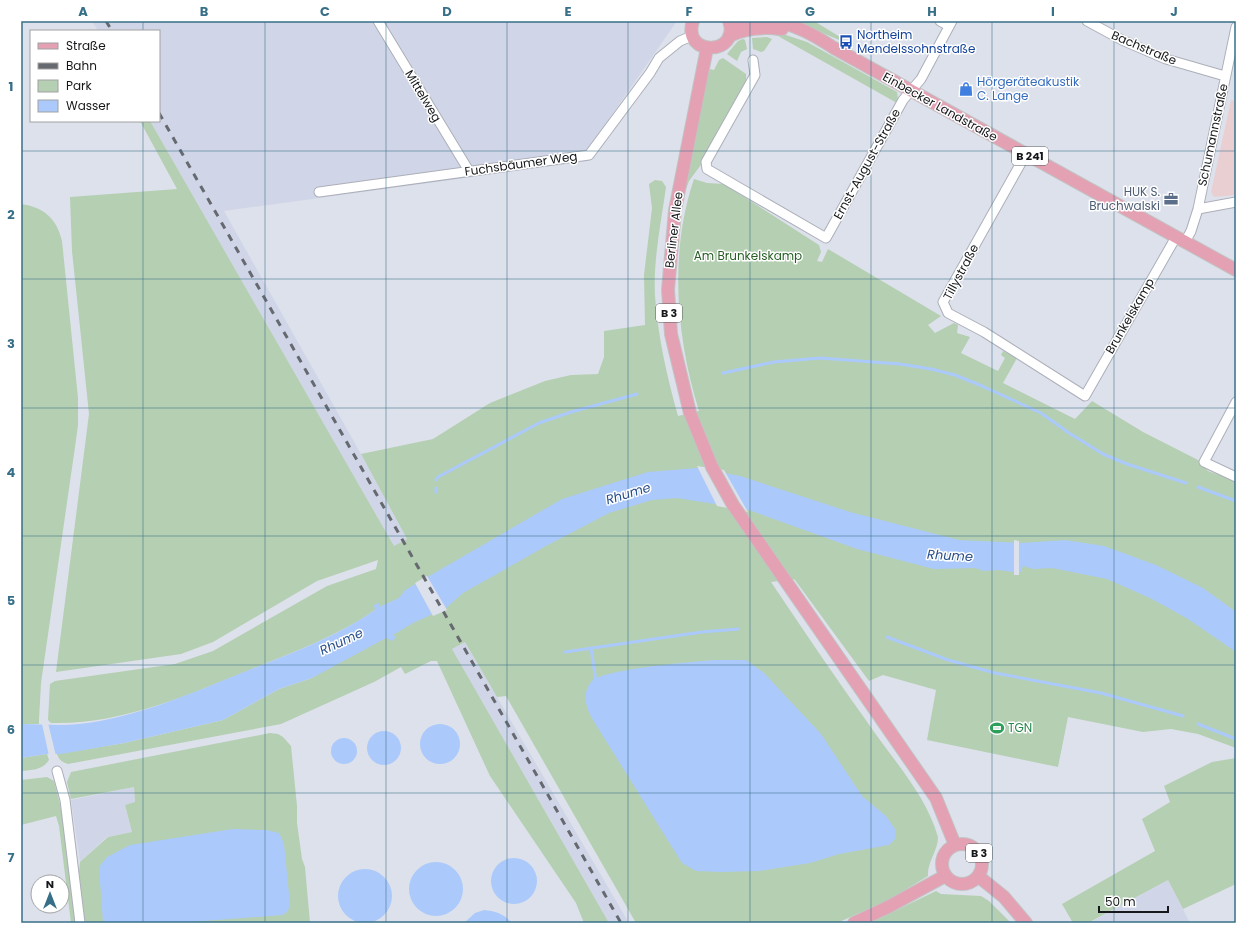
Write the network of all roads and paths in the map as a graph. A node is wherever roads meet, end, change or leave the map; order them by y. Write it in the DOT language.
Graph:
graph roads {
  1 [pos="378,21"];
  2 [pos="693,21"];
  3 [pos="728,21"];
  4 [pos="734,21"];
  5 [pos="752,21"];
  6 [pos="770,21"];
  7 [pos="940,21"];
  8 [pos="1087,21"];
  9 [pos="951,24"];
  10 [pos="1236,27"];
  11 [pos="692,36"];
  12 [pos="729,36"];
  13 [pos="1234,42"];
  14 [pos="707,48"];
  15 [pos="834,48"];
  16 [pos="753,60"];
  17 [pos="1226,76"];
  18 [pos="911,91"];
  19 [pos="1026,154"];
  20 [pos="469,171"];
  21 [pos="319,192"];
  22 [pos="1236,202"];
  23 [pos="1198,209"];
  24 [pos="1181,239"];
  25 [pos="1236,270"];
  26 [pos="1085,396"];
  27 [pos="1236,402"];
  28 [pos="1236,477"];
  29 [pos="57,771"];
  30 [pos="955,845"];
  31 [pos="945,876"];
  32 [pos="978,876"];
  33 [pos="80,923"];
  34 [pos="854,923"];
  35 [pos="1026,923"];
  1 -- 20 [label="street, Mittelweg"];
  2 -- 11 [label="main road"];
  3 -- 12 [label="main road"];
  4 -- 5 [label="main road"];
  6 -- 15 [label="main road, Einbecker Landstraße / B 241"];
  7 -- 9 [label="street"];
  8 -- 17 [label="street, Bachstraße"];
  9 -- 18 [label="street, Ernst-August-Straße"];
  10 -- 13 [label="street, Schumannstraße"];
  11 -- 14 [label="main road"];
  11 -- 20 [label="street, Fuchsbäumer Weg"];
  12 -- 14 [label="main road, Einbecker Landstraße"];
  12 -- 15 [label="main road, Einbecker Landstraße / B 241"];
  13 -- 17 [label="street, Schumannstraße"];
  14 -- 30 [label="main road, Berliner Allee / B 3"];
  15 -- 18 [label="main road, Einbecker Landstraße / B 241"];
  16 -- 18 [label="street, Ernst-August-Straße"];
  17 -- 23 [label="street, Schumannstraße"];
  18 -- 19 [label="main road, Einbecker Landstraße / B 241"];
  19 -- 24 [label="main road, Einbecker Landstraße / B 241"];
  19 -- 26 [label="street, Tillystraße"];
  20 -- 21 [label="street, Fuchsbäumer Weg"];
  22 -- 23 [label="street"];
  23 -- 24 [label="street, Schumannstraße"];
  24 -- 25 [label="main road, Einbecker Landstraße / B 241"];
  24 -- 26 [label="street, Brunkelskamp"];
  27 -- 28 [label="street"];
  29 -- 33 [label="street"];
  30 -- 31 [label="main road, B 3"];
  30 -- 32 [label="main road, B 3"];
  31 -- 32 [label="main road, B 3"];
  31 -- 34 [label="main road"];
  32 -- 35 [label="main road, B 3"];
}
